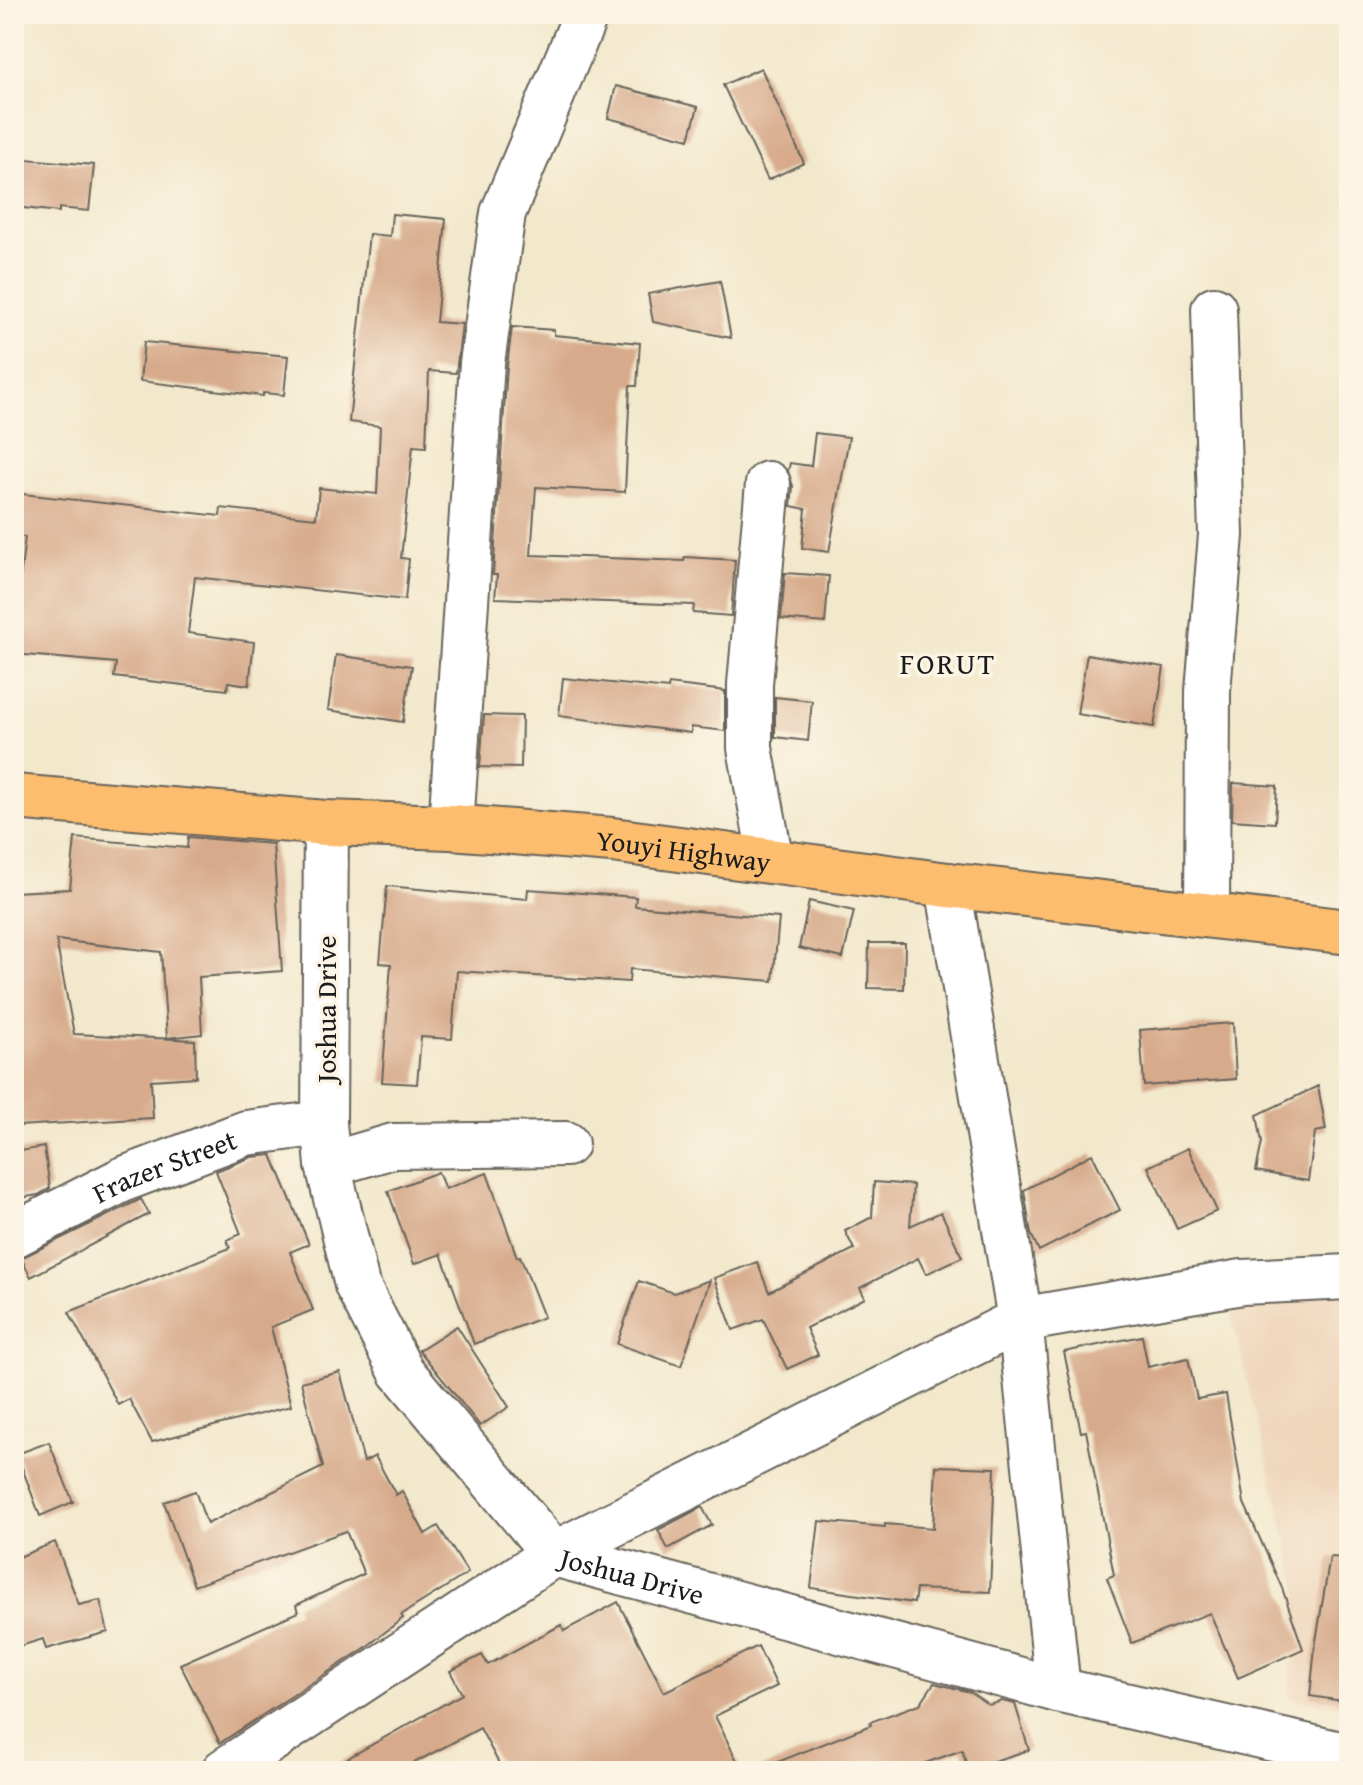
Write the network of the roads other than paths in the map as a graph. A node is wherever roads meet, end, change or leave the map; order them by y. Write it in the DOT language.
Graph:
graph roads {
  1 [pos="586,14"];
  2 [pos="1214,309"];
  3 [pos="768,484"];
  4 [pos="14,797"];
  5 [pos="326,823"];
  6 [pos="451,827"];
  7 [pos="771,861"];
  8 [pos="948,885"];
  9 [pos="1207,915"];
  10 [pos="1349,932"];
  11 [pos="326,1144"];
  12 [pos="566,1144"];
  13 [pos="14,1235"];
  14 [pos="1349,1277"];
  15 [pos="1020,1320"];
  16 [pos="554,1554"];
  17 [pos="1058,1690"];
  18 [pos="1349,1756"];
  19 [pos="229,1770"];
  1 -- 6 [label="street"];
  2 -- 9 [label="street"];
  3 -- 7 [label="street"];
  4 -- 5 [label="main road, Youyi Highway"];
  5 -- 6 [label="main road, Youyi Highway"];
  5 -- 11 [label="street, Joshua Drive"];
  6 -- 7 [label="main road, Youyi Highway"];
  7 -- 8 [label="main road, Youyi Highway"];
  8 -- 9 [label="main road, Youyi Highway"];
  8 -- 15 [label="street"];
  9 -- 10 [label="main road, Youyi Highway"];
  11 -- 12 [label="street, Frazer Street"];
  11 -- 13 [label="street, Frazer Street"];
  11 -- 16 [label="street, Joshua Drive"];
  14 -- 15 [label="street"];
  15 -- 16 [label="street"];
  15 -- 17 [label="street"];
  16 -- 17 [label="street, Joshua Drive"];
  16 -- 19 [label="street"];
  17 -- 18 [label="street, Joshua Drive"];
}
